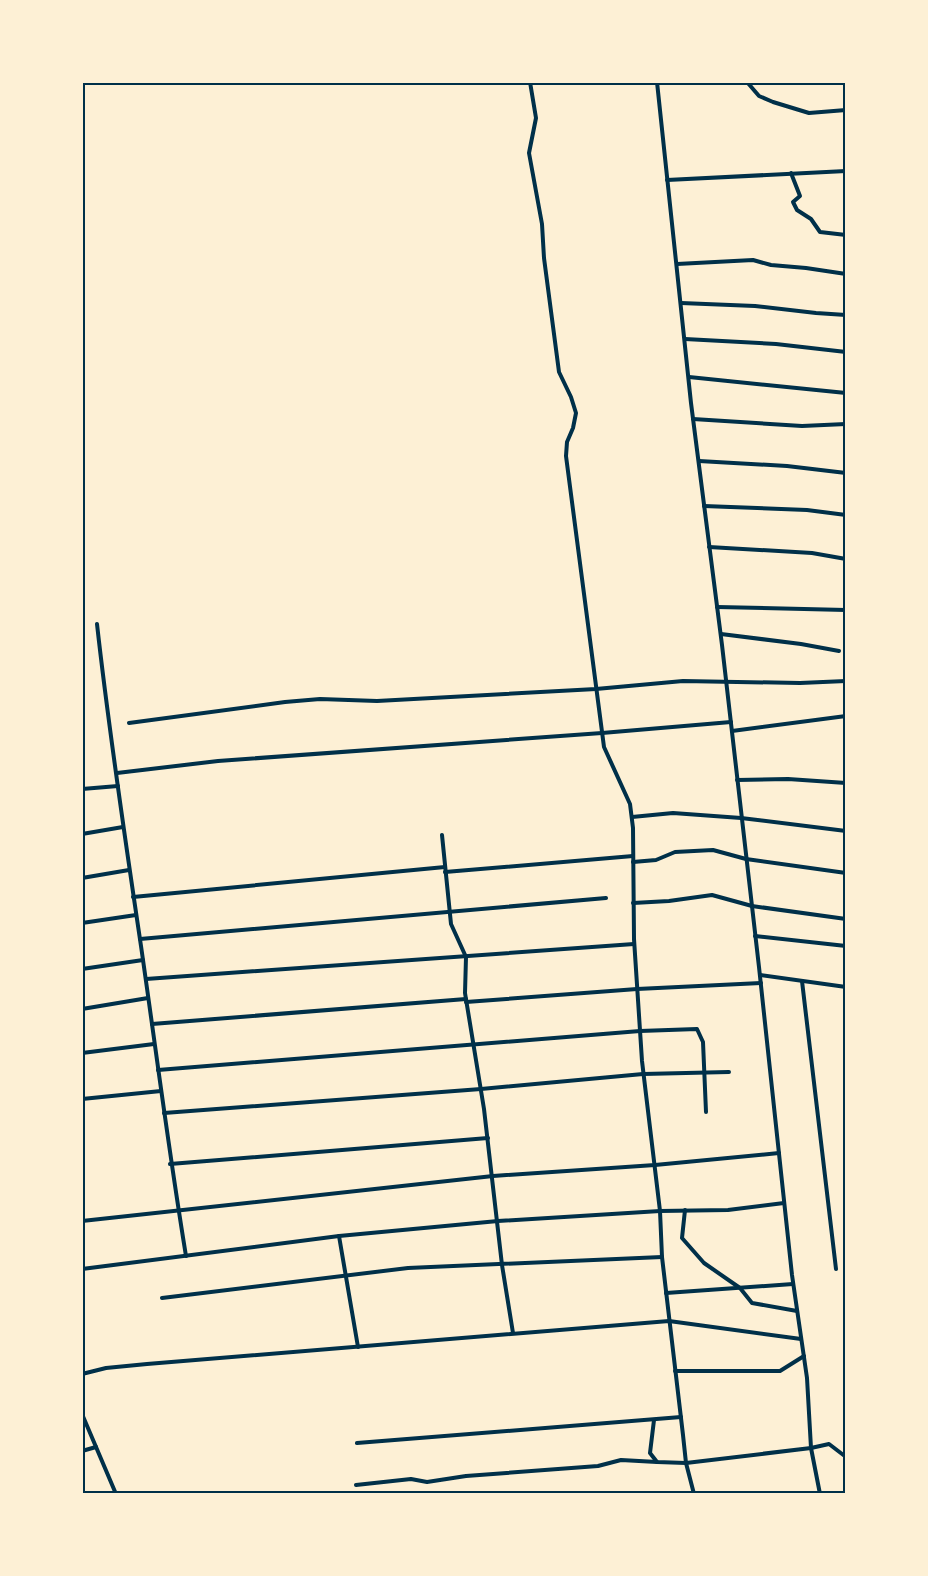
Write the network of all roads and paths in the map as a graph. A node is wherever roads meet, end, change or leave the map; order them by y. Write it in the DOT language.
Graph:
graph roads {
  1 [pos="530,82"];
  2 [pos="656,82"];
  3 [pos="747,82"];
  4 [pos="846,110"];
  5 [pos="846,171"];
  6 [pos="791,173"];
  7 [pos="667,180"];
  8 [pos="846,234"];
  9 [pos="677,264"];
  10 [pos="846,274"];
  11 [pos="681,303"];
  12 [pos="846,315"];
  13 [pos="685,339"];
  14 [pos="846,352"];
  15 [pos="688,377"];
  16 [pos="846,393"];
  17 [pos="693,419"];
  18 [pos="846,424"];
  19 [pos="698,461"];
  20 [pos="846,472"];
  21 [pos="704,506"];
  22 [pos="846,515"];
  23 [pos="709,547"];
  24 [pos="846,559"];
  25 [pos="717,607"];
  26 [pos="846,610"];
  27 [pos="97,624"];
  28 [pos="721,634"];
  29 [pos="839,651"];
  30 [pos="846,681"];
  31 [pos="726,683"];
  32 [pos="596,689"];
  33 [pos="846,716"];
  34 [pos="129,722"];
  35 [pos="731,722"];
  36 [pos="732,731"];
  37 [pos="602,733"];
  38 [pos="116,773"];
  39 [pos="737,780"];
  40 [pos="846,783"];
  41 [pos="118,786"];
  42 [pos="82,789"];
  43 [pos="632,817"];
  44 [pos="741,818"];
  45 [pos="123,827"];
  46 [pos="846,831"];
  47 [pos="82,834"];
  48 [pos="442,835"];
  49 [pos="633,856"];
  50 [pos="746,859"];
  51 [pos="633,862"];
  52 [pos="445,867"];
  53 [pos="129,870"];
  54 [pos="445,872"];
  55 [pos="846,873"];
  56 [pos="82,878"];
  57 [pos="133,896"];
  58 [pos="606,898"];
  59 [pos="633,903"];
  60 [pos="752,906"];
  61 [pos="450,912"];
  62 [pos="136,915"];
  63 [pos="846,919"];
  64 [pos="82,923"];
  65 [pos="755,936"];
  66 [pos="140,939"];
  67 [pos="634,944"];
  68 [pos="846,946"];
  69 [pos="466,957"];
  70 [pos="143,960"];
  71 [pos="82,968"];
  72 [pos="760,975"];
  73 [pos="146,980"];
  74 [pos="802,981"];
  75 [pos="761,983"];
  76 [pos="846,987"];
  77 [pos="637,989"];
  78 [pos="148,998"];
  79 [pos="466,1000"];
  80 [pos="82,1009"];
  81 [pos="152,1024"];
  82 [pos="640,1031"];
  83 [pos="154,1044"];
  84 [pos="473,1044"];
  85 [pos="82,1053"];
  86 [pos="158,1070"];
  87 [pos="729,1072"];
  88 [pos="705,1073"];
  89 [pos="643,1074"];
  90 [pos="481,1089"];
  91 [pos="161,1091"];
  92 [pos="82,1099"];
  93 [pos="706,1112"];
  94 [pos="164,1113"];
  95 [pos="488,1138"];
  96 [pos="779,1153"];
  97 [pos="170,1164"];
  98 [pos="655,1165"];
  99 [pos="493,1176"];
  100 [pos="784,1203"];
  101 [pos="178,1210"];
  102 [pos="686,1210"];
  103 [pos="660,1211"];
  104 [pos="82,1221"];
  105 [pos="498,1221"];
  106 [pos="339,1236"];
  107 [pos="186,1256"];
  108 [pos="662,1257"];
  109 [pos="502,1265"];
  110 [pos="836,1269"];
  111 [pos="82,1270"];
  112 [pos="345,1276"];
  113 [pos="794,1284"];
  114 [pos="740,1288"];
  115 [pos="666,1292"];
  116 [pos="162,1298"];
  117 [pos="797,1311"];
  118 [pos="669,1321"];
  119 [pos="513,1334"];
  120 [pos="801,1339"];
  121 [pos="358,1348"];
  122 [pos="804,1356"];
  123 [pos="675,1372"];
  124 [pos="83,1374"];
  125 [pos="82,1414"];
  126 [pos="681,1417"];
  127 [pos="654,1420"];
  128 [pos="357,1443"];
  129 [pos="96,1446"];
  130 [pos="811,1448"];
  131 [pos="82,1451"];
  132 [pos="846,1457"];
  133 [pos="657,1462"];
  134 [pos="686,1463"];
  135 [pos="356,1485"];
  136 [pos="820,1493"];
  137 [pos="116,1494"];
  138 [pos="694,1494"];
  139 [pos="808,1494"];
  140 [pos="830,1494"];
  1 -- 32 [label="street"];
  2 -- 7 [label="street"];
  3 -- 4 [label="street"];
  5 -- 6 [label="street"];
  6 -- 7 [label="street"];
  6 -- 8 [label="street"];
  7 -- 9 [label="street"];
  9 -- 10 [label="street"];
  9 -- 11 [label="street"];
  11 -- 12 [label="street"];
  11 -- 13 [label="street"];
  13 -- 14 [label="street"];
  13 -- 15 [label="street"];
  15 -- 16 [label="street"];
  15 -- 17 [label="street"];
  17 -- 18 [label="street"];
  17 -- 19 [label="street"];
  19 -- 20 [label="street"];
  19 -- 21 [label="street"];
  21 -- 22 [label="street"];
  21 -- 23 [label="street"];
  23 -- 24 [label="street"];
  23 -- 25 [label="street"];
  25 -- 26 [label="street"];
  25 -- 28 [label="street"];
  27 -- 38 [label="street"];
  28 -- 29 [label="street"];
  28 -- 31 [label="street"];
  30 -- 31 [label="street"];
  31 -- 32 [label="street"];
  31 -- 35 [label="street"];
  32 -- 34 [label="street"];
  32 -- 37 [label="street"];
  33 -- 36 [label="street"];
  35 -- 36 [label="street"];
  35 -- 37 [label="street"];
  36 -- 39 [label="street"];
  37 -- 38 [label="street"];
  37 -- 43 [label="street"];
  38 -- 41 [label="street"];
  39 -- 40 [label="street"];
  39 -- 44 [label="street"];
  41 -- 42 [label="street"];
  41 -- 45 [label="street"];
  43 -- 44 [label="street"];
  43 -- 49 [label="street"];
  44 -- 46 [label="street"];
  44 -- 50 [label="street"];
  45 -- 47 [label="street"];
  45 -- 53 [label="street"];
  48 -- 52 [label="street"];
  49 -- 51 [label="street"];
  49 -- 54 [label="street"];
  50 -- 51 [label="street"];
  50 -- 55 [label="street"];
  50 -- 60 [label="street"];
  51 -- 59 [label="street"];
  52 -- 54 [label="street"];
  52 -- 57 [label="street"];
  53 -- 56 [label="street"];
  53 -- 57 [label="street"];
  54 -- 61 [label="street"];
  57 -- 62 [label="street"];
  58 -- 61 [label="street"];
  59 -- 60 [label="street"];
  59 -- 67 [label="street"];
  60 -- 63 [label="street"];
  60 -- 65 [label="street"];
  61 -- 66 [label="street"];
  61 -- 69 [label="street"];
  62 -- 64 [label="street"];
  62 -- 66 [label="street"];
  65 -- 68 [label="street"];
  65 -- 72 [label="street"];
  66 -- 70 [label="street"];
  67 -- 69 [label="street"];
  67 -- 77 [label="street"];
  69 -- 73 [label="street"];
  69 -- 79 [label="street"];
  70 -- 71 [label="street"];
  70 -- 73 [label="street"];
  72 -- 74 [label="street"];
  72 -- 75 [label="street"];
  73 -- 78 [label="street"];
  74 -- 76 [label="street"];
  74 -- 110 [label="street"];
  75 -- 77 [label="street"];
  75 -- 96 [label="street"];
  77 -- 79 [label="street"];
  77 -- 82 [label="street"];
  78 -- 80 [label="street"];
  78 -- 81 [label="street"];
  79 -- 81 [label="street"];
  79 -- 84 [label="street"];
  81 -- 83 [label="street"];
  82 -- 84 [label="street"];
  82 -- 88 [label="street"];
  82 -- 89 [label="street"];
  83 -- 85 [label="street"];
  83 -- 86 [label="street"];
  84 -- 86 [label="street"];
  84 -- 90 [label="street"];
  86 -- 91 [label="street"];
  87 -- 88 [label="street"];
  88 -- 89 [label="street"];
  88 -- 93 [label="street"];
  89 -- 90 [label="street"];
  89 -- 98 [label="street"];
  90 -- 94 [label="street"];
  90 -- 95 [label="street"];
  91 -- 92 [label="street"];
  91 -- 94 [label="street"];
  94 -- 97 [label="street"];
  95 -- 97 [label="street"];
  95 -- 99 [label="street"];
  96 -- 98 [label="street"];
  96 -- 100 [label="street"];
  97 -- 101 [label="street"];
  98 -- 99 [label="street"];
  98 -- 103 [label="street"];
  99 -- 101 [label="street"];
  99 -- 105 [label="street"];
  100 -- 102 [label="street"];
  100 -- 113 [label="street"];
  101 -- 104 [label="street"];
  101 -- 107 [label="street"];
  102 -- 103 [label="street"];
  102 -- 114 [label="street"];
  103 -- 105 [label="street"];
  103 -- 108 [label="street"];
  105 -- 106 [label="street"];
  105 -- 109 [label="street"];
  106 -- 107 [label="street"];
  106 -- 112 [label="street"];
  107 -- 111 [label="street"];
  108 -- 109 [label="street"];
  108 -- 115 [label="street"];
  109 -- 112 [label="street"];
  109 -- 119 [label="street"];
  112 -- 116 [label="street"];
  112 -- 121 [label="street"];
  113 -- 114 [label="street"];
  113 -- 117 [label="street"];
  114 -- 115 [label="street"];
  114 -- 117 [label="street"];
  115 -- 118 [label="street"];
  117 -- 120 [label="street"];
  118 -- 119 [label="street"];
  118 -- 120 [label="street"];
  118 -- 123 [label="street"];
  119 -- 121 [label="street"];
  120 -- 122 [label="street"];
  121 -- 124 [label="street"];
  122 -- 123 [label="street"];
  122 -- 130 [label="street"];
  123 -- 126 [label="street"];
  125 -- 129 [label="street"];
  126 -- 127 [label="street"];
  126 -- 134 [label="street"];
  127 -- 128 [label="street"];
  127 -- 133 [label="street"];
  129 -- 131 [label="street"];
  129 -- 137 [label="street"];
  130 -- 132 [label="street"];
  130 -- 134 [label="street"];
  130 -- 136 [label="street"];
  133 -- 134 [label="street"];
  133 -- 135 [label="street"];
  134 -- 138 [label="street"];
  136 -- 139 [label="street"];
  136 -- 140 [label="street"];
}
